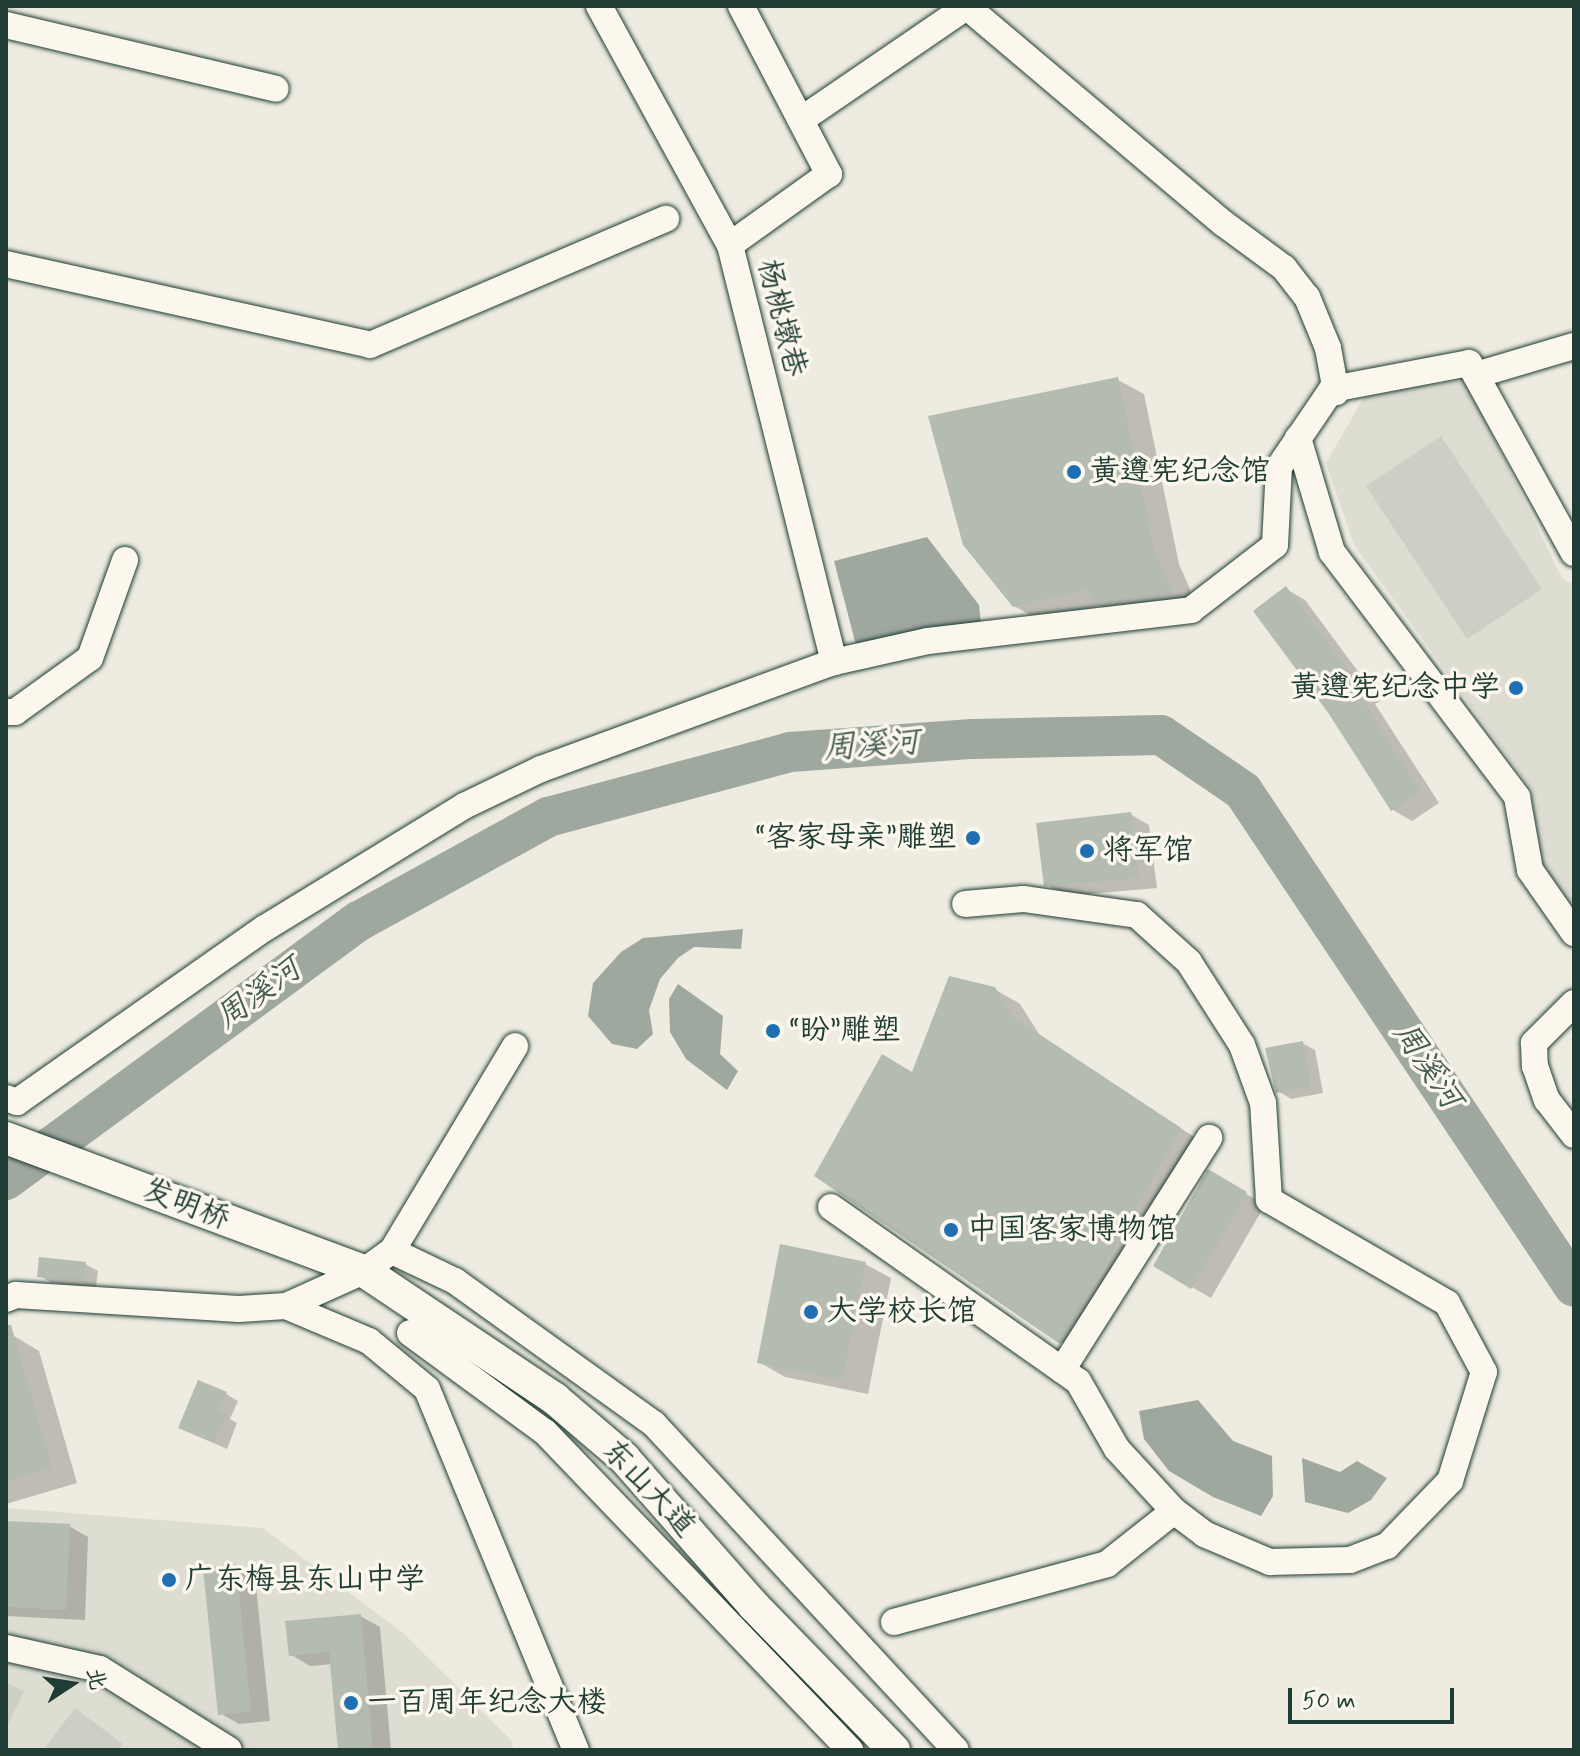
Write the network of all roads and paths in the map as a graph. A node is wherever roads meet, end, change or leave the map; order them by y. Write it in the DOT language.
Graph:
graph roads {
  1 [pos="599,6"];
  2 [pos="741,6"];
  3 [pos="966,6"];
  4 [pos="6,25"];
  5 [pos="276,89"];
  6 [pos="801,120"];
  7 [pos="666,219"];
  8 [pos="730,245"];
  9 [pos="6,264"];
  10 [pos="1574,346"];
  11 [pos="1476,375"];
  12 [pos="1336,392"];
  13 [pos="1298,438"];
  14 [pos="1574,553"];
  15 [pos="125,560"];
  16 [pos="834,662"];
  17 [pos="6,712"];
  18 [pos="965,904"];
  19 [pos="1574,933"];
  20 [pos="1574,1003"];
  21 [pos="515,1046"];
  22 [pos="6,1098"];
  23 [pos="1574,1135"];
  24 [pos="7,1138"];
  25 [pos="1209,1138"];
  26 [pos="831,1207"];
  27 [pos="392,1251"];
  28 [pos="364,1271"];
  29 [pos="9,1292"];
  30 [pos="286,1306"];
  31 [pos="410,1333"];
  32 [pos="1062,1370"];
  33 [pos="1174,1511"];
  34 [pos="894,1622"];
  35 [pos="6,1648"];
  36 [pos="229,1750"];
  37 [pos="576,1750"];
  38 [pos="850,1750"];
  39 [pos="894,1750"];
  40 [pos="956,1750"];
  1 -- 8 [label="street"];
  2 -- 6 [label="street, 杨桃墩巷"];
  3 -- 6 [label="street"];
  3 -- 12 [label="street"];
  4 -- 5 [label="street"];
  6 -- 8 [label="street, 杨桃墩巷"];
  7 -- 9 [label="street"];
  8 -- 16 [label="street, 杨桃墩巷"];
  10 -- 11 [label="street"];
  11 -- 13 [label="street"];
  11 -- 14 [label="street"];
  13 -- 16 [label="street"];
  13 -- 19 [label="street"];
  15 -- 17 [label="street"];
  16 -- 22 [label="street"];
  18 -- 33 [label="street"];
  20 -- 23 [label="street"];
  21 -- 27 [label="street"];
  24 -- 28 [label="main road, 发明桥"];
  25 -- 32 [label="street"];
  26 -- 32 [label="street"];
  27 -- 28 [label="street"];
  27 -- 40 [label="street"];
  28 -- 30 [label="street"];
  28 -- 39 [label="main road, 东山大道"];
  29 -- 30 [label="street"];
  30 -- 37 [label="street"];
  31 -- 38 [label="street"];
  32 -- 33 [label="street"];
  33 -- 34 [label="street"];
  35 -- 36 [label="street"];
}
